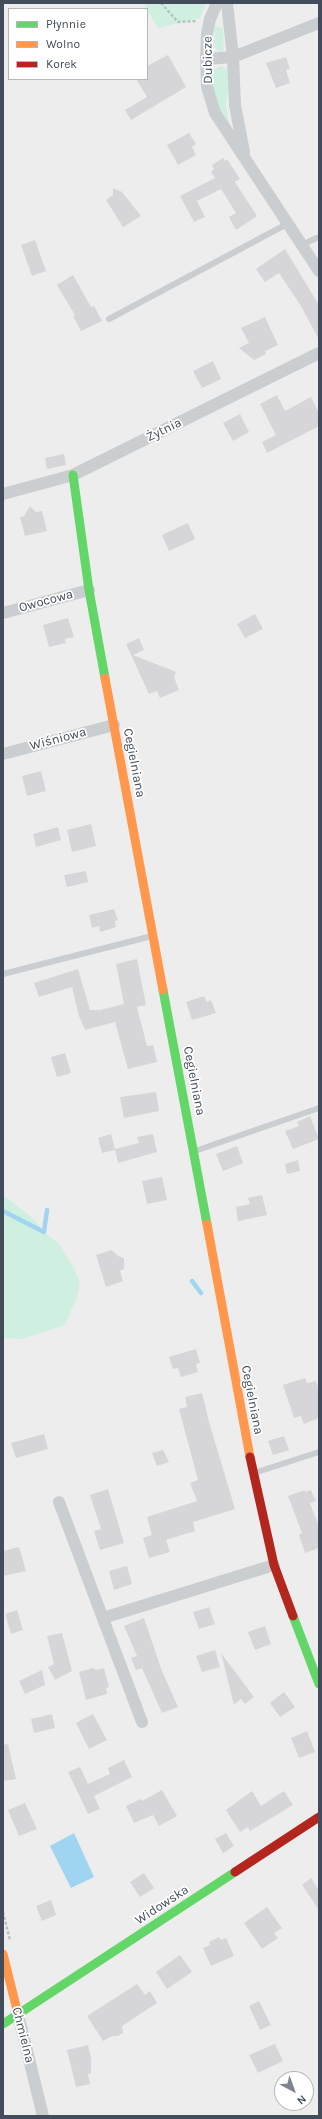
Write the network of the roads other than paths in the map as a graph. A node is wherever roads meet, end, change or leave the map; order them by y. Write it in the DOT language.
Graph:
graph roads {
  1 [pos="217,3"];
  2 [pos="227,3"];
  3 [pos="319,23"];
  4 [pos="233,57"];
  5 [pos="206,59"];
  6 [pos="245,157"];
  7 [pos="287,224"];
  8 [pos="319,237"];
  9 [pos="301,245"];
  10 [pos="319,271"];
  11 [pos="109,319"];
  12 [pos="319,353"];
  13 [pos="73,475"];
  14 [pos="3,494"];
  15 [pos="89,590"];
  16 [pos="3,613"];
  17 [pos="114,725"];
  18 [pos="3,754"];
  19 [pos="153,935"];
  20 [pos="3,974"];
  21 [pos="319,1108"];
  22 [pos="194,1152"];
  23 [pos="319,1452"];
  24 [pos="253,1474"];
  25 [pos="59,1502"];
  26 [pos="274,1565"];
  27 [pos="103,1618"];
  28 [pos="319,1684"];
  29 [pos="142,1722"];
  30 [pos="319,1817"];
  31 [pos="3,1954"];
  32 [pos="18,2014"];
  33 [pos="3,2024"];
  34 [pos="43,2116"];
  1 -- 5 [label="street, Dubicze"];
  2 -- 4 [label="street, Dubicze"];
  3 -- 4 [label="street"];
  4 -- 5 [label="street"];
  4 -- 6 [label="street, Dubicze"];
  5 -- 6 [label="street, Dubicze"];
  6 -- 7 [label="street, Dubicze"];
  7 -- 9 [label="street, Dubicze"];
  7 -- 11 [label="lane"];
  8 -- 9 [label="lane"];
  9 -- 10 [label="street, Dubicze"];
  12 -- 13 [label="street, Żytnia"];
  13 -- 14 [label="street, Żytnia"];
  13 -- 15 [label="street, Cegielniana"];
  15 -- 16 [label="street, Owocowa"];
  15 -- 17 [label="street, Cegielniana"];
  17 -- 18 [label="street, Wiśniowa"];
  17 -- 19 [label="street, Cegielniana"];
  19 -- 20 [label="lane"];
  19 -- 22 [label="street, Cegielniana"];
  21 -- 22 [label="lane"];
  22 -- 24 [label="street, Cegielniana"];
  23 -- 24 [label="lane"];
  24 -- 26 [label="street, Cegielniana"];
  25 -- 27 [label="street"];
  26 -- 27 [label="street"];
  26 -- 28 [label="street, Cegielniana"];
  27 -- 29 [label="street"];
  30 -- 32 [label="street, Widowska"];
  31 -- 32 [label="street, Chmielna"];
  32 -- 33 [label="street, Widowska"];
  32 -- 34 [label="street, Chmielna"];
}
